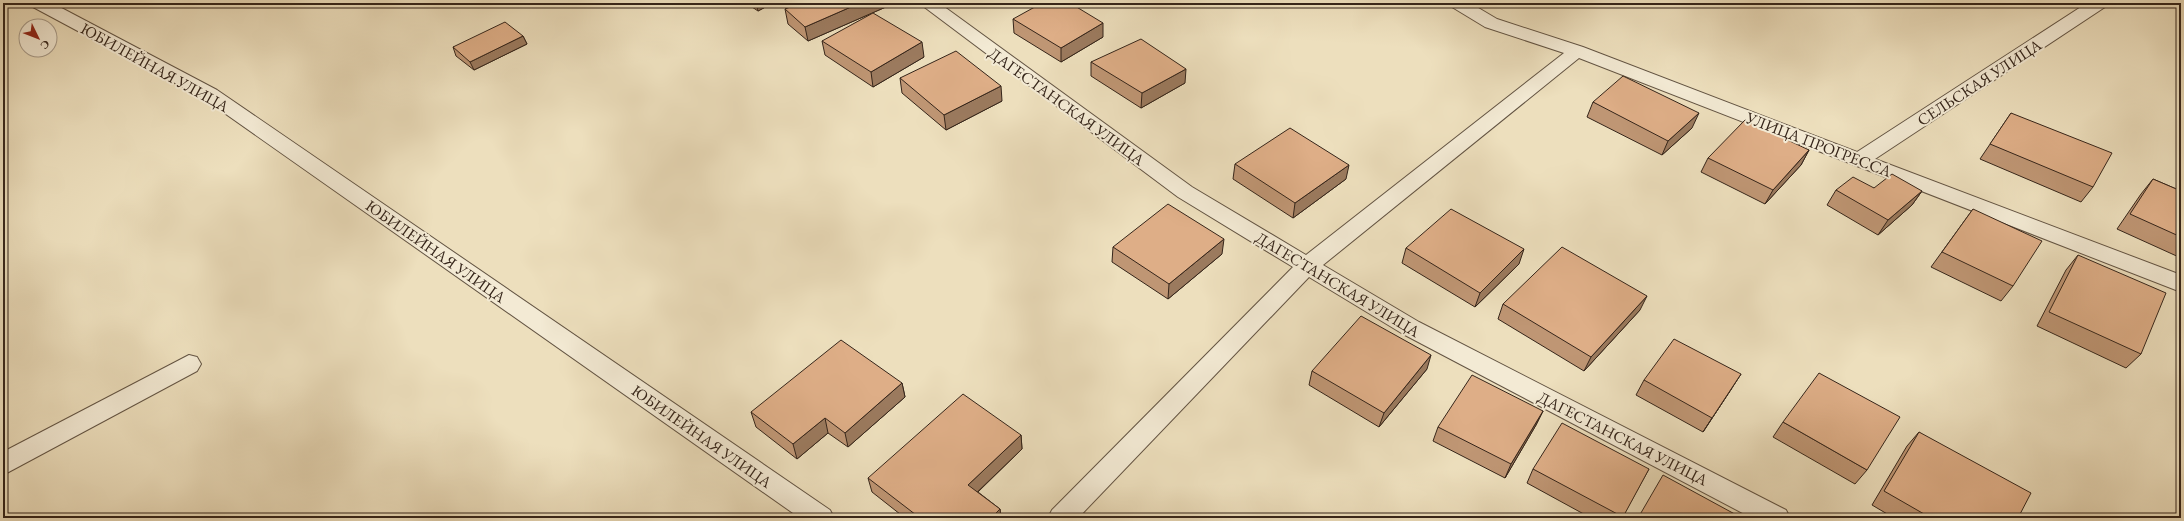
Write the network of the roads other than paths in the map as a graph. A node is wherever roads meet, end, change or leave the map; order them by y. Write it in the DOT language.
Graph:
graph roads {
  1 [pos="39,3"];
  2 [pos="928,3"];
  3 [pos="1458,3"];
  4 [pos="2099,3"];
  5 [pos="1577,51"];
  6 [pos="1859,160"];
  7 [pos="1307,266"];
  8 [pos="2181,284"];
  9 [pos="189,364"];
  10 [pos="3,464"];
  11 [pos="821,518"];
  12 [pos="1061,518"];
  13 [pos="1777,518"];
  1 -- 11 [label="street, ЮБИЛЕЙНАЯ УЛИЦА"];
  2 -- 7 [label="street, ДАГЕСТАНСКАЯ УЛИЦА"];
  3 -- 5 [label="street, УЛИЦА ПРОГРЕССА"];
  4 -- 6 [label="street, СЕЛЬСКАЯ УЛИЦА"];
  5 -- 6 [label="street, УЛИЦА ПРОГРЕССА"];
  5 -- 7 [label="street"];
  6 -- 8 [label="street, УЛИЦА ПРОГРЕССА"];
  7 -- 12 [label="street"];
  7 -- 13 [label="street, ДАГЕСТАНСКАЯ УЛИЦА"];
  9 -- 10 [label="street"];
}
